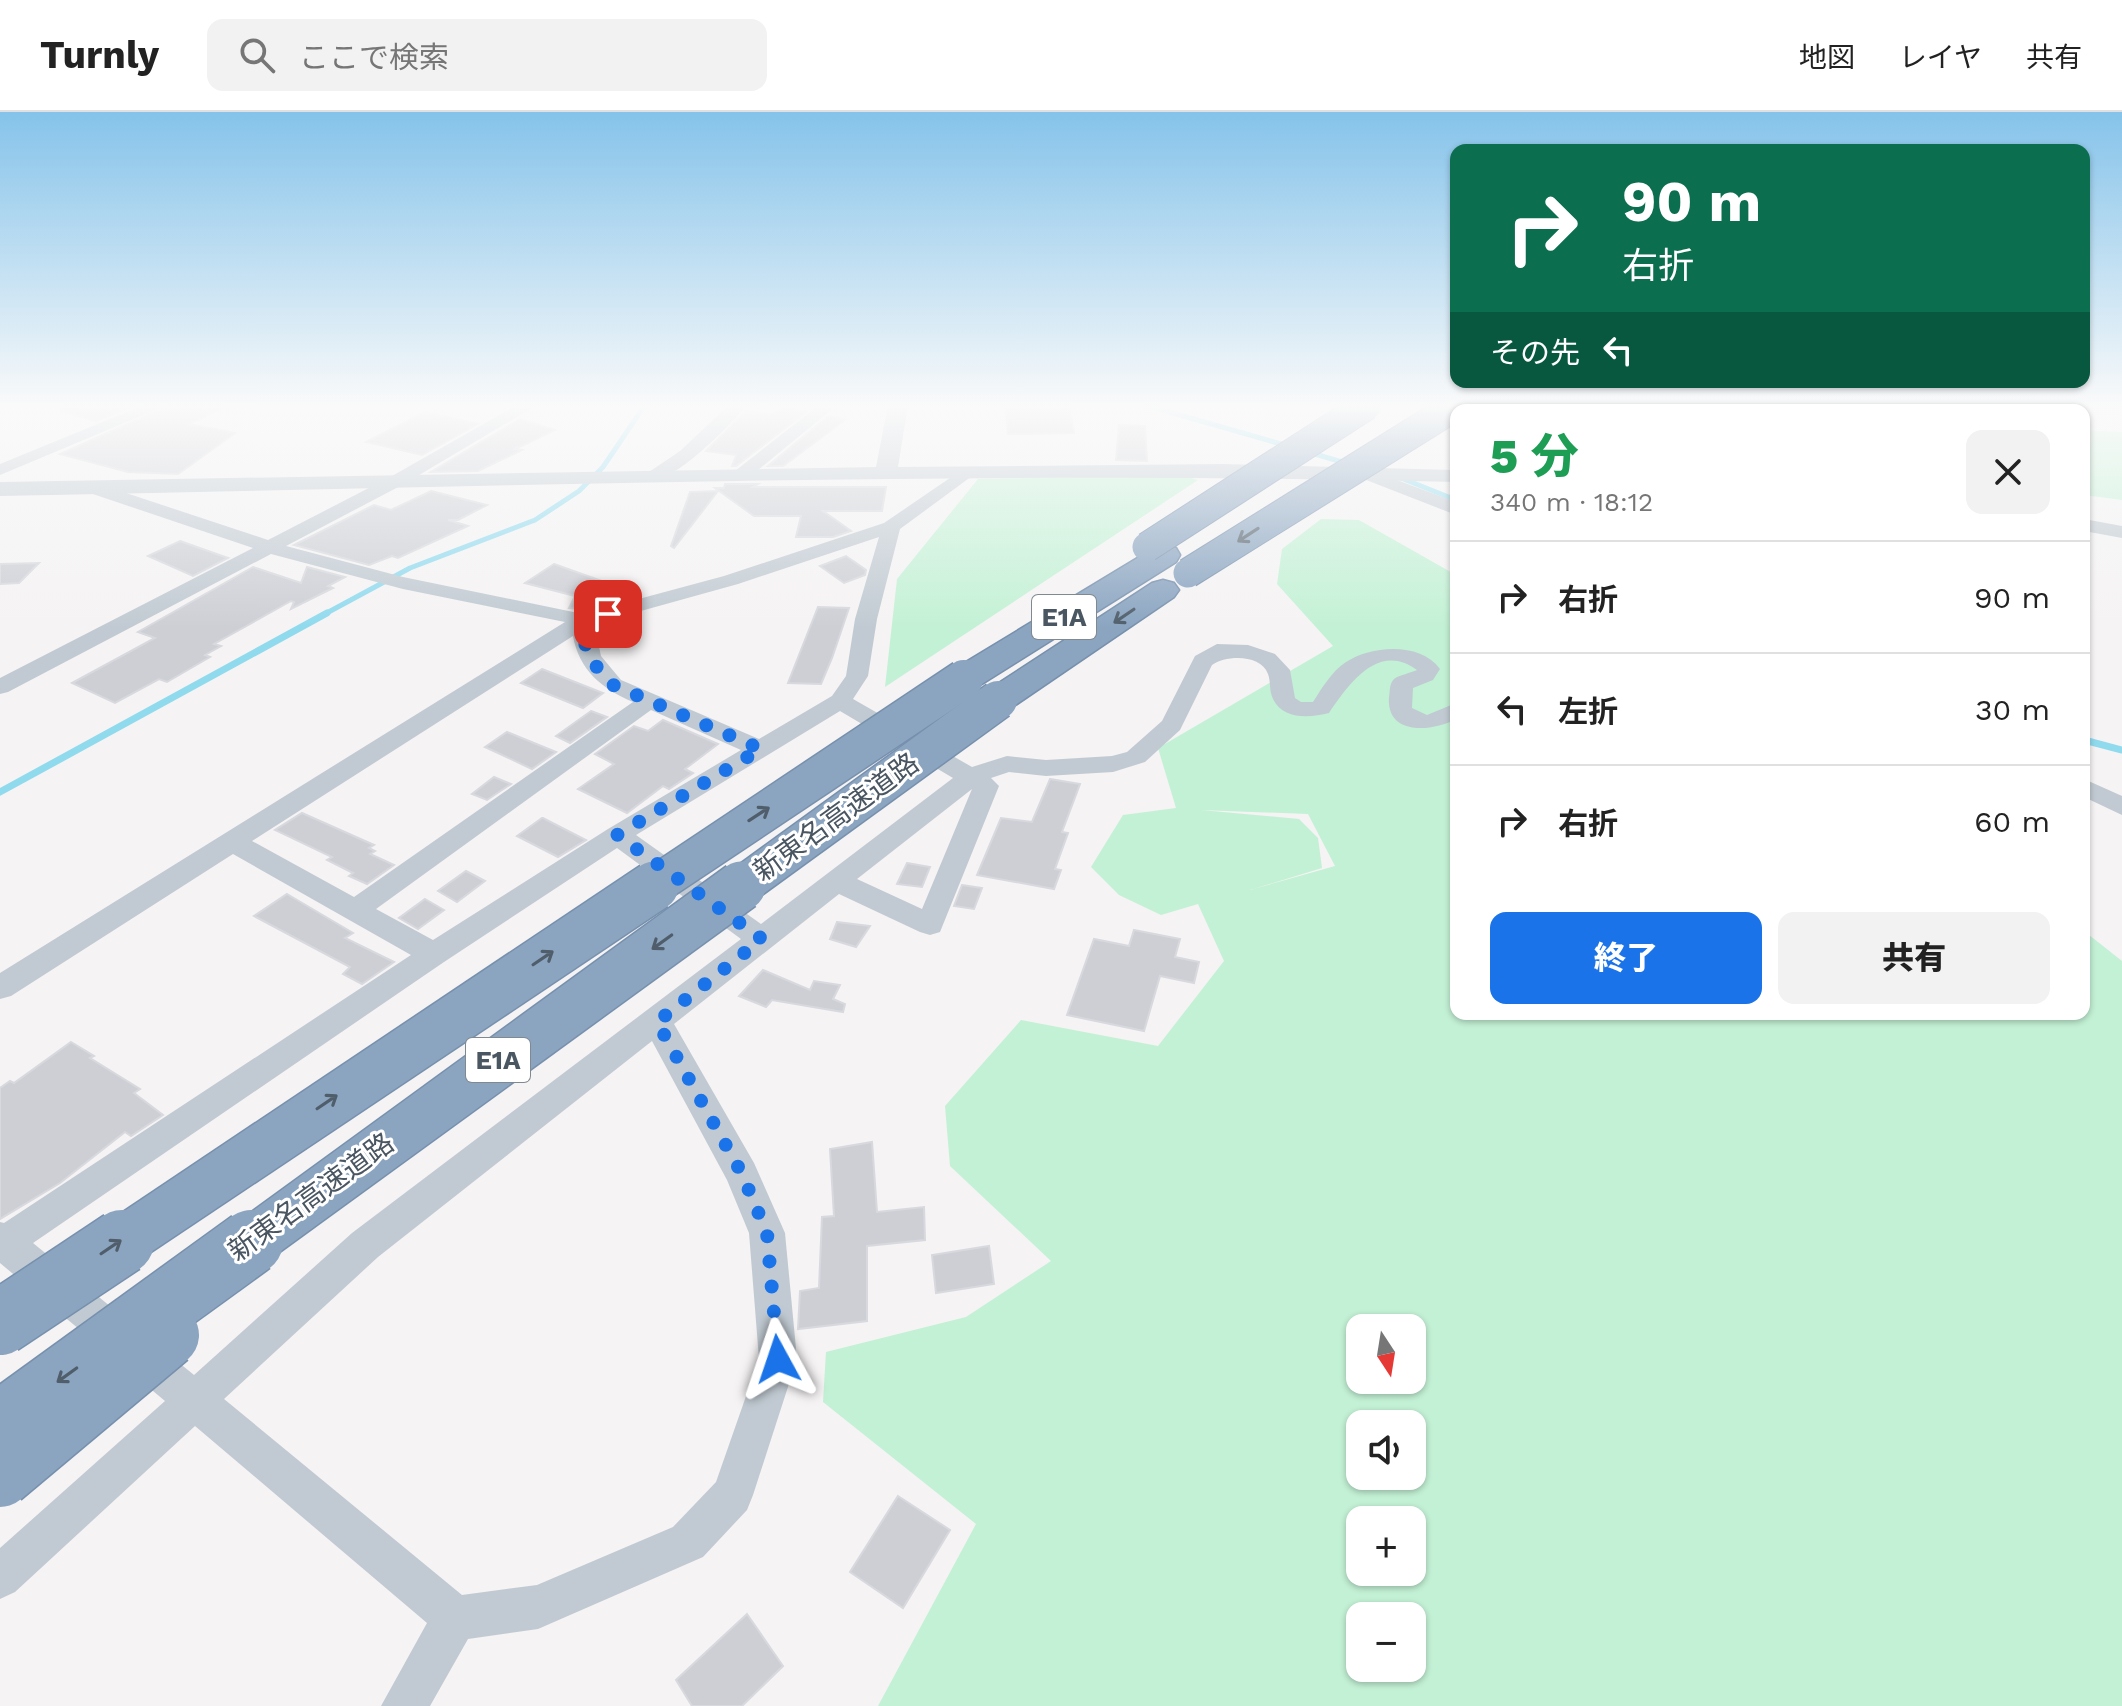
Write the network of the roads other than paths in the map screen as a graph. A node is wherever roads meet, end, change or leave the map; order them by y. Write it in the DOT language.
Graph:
graph roads {
  1 [pos="437,479"];
  2 [pos="956,479"];
  3 [pos="1270,479"];
  4 [pos="1293,479"];
  5 [pos="1316,479"];
  6 [pos="1381,479"];
  7 [pos="398,480"];
  8 [pos="87,486"];
  9 [pos="0,489"];
  10 [pos="1450,507"];
  11 [pos="2090,526"];
  12 [pos="891,527"];
  13 [pos="2121,532"];
  14 [pos="270,547"];
  15 [pos="1167,558"];
  16 [pos="583,620"];
  17 [pos="0,687"];
  18 [pos="981,690"];
  19 [pos="649,701"];
  20 [pos="840,701"];
  21 [pos="1450,713"];
  22 [pos="761,749"];
  23 [pos="972,776"];
  24 [pos="2090,790"];
  25 [pos="2122,807"];
  26 [pos="617,835"];
  27 [pos="233,842"];
  28 [pos="834,880"];
  29 [pos="356,909"];
  30 [pos="762,939"];
  31 [pos="434,954"];
  32 [pos="0,988"];
  33 [pos="657,1022"];
  34 [pos="465,1084"];
  35 [pos="2,1242"];
  36 [pos="0,1323"];
  37 [pos="192,1399"];
  38 [pos="0,1424"];
  39 [pos="0,1475"];
  40 [pos="0,1577"];
  41 [pos="455,1618"];
  42 [pos="404,1706"];
  1 -- 7 [label="street"];
  2 -- 12 [label="street"];
  3 -- 15 [label="highway, bridge"];
  4 -- 15 [label="highway, 新東名高速道路 / E1A"];
  5 -- 15 [label="highway, 新東名高速道路 / E1A, one-way, bridge"];
  6 -- 10 [label="street"];
  7 -- 8 [label="street"];
  7 -- 14 [label="street"];
  8 -- 9 [label="street"];
  8 -- 14 [label="street"];
  11 -- 13 [label="street"];
  12 -- 16 [label="street"];
  12 -- 20 [label="street"];
  14 -- 16 [label="street"];
  14 -- 17 [label="street"];
  15 -- 18 [label="highway, 新東名高速道路 / E1A, one-way"];
  15 -- 18 [label="highway, 新東名高速道路 / E1A"];
  16 -- 19 [label="street"];
  16 -- 27 [label="street"];
  18 -- 34 [label="highway, 新東名高速道路 / E1A, one-way, bridge"];
  36 -- 18 [label="highway, 新東名高速道路 / E1A, one-way, bridge"];
  19 -- 22 [label="street"];
  19 -- 29 [label="street"];
  20 -- 22 [label="street"];
  20 -- 23 [label="street"];
  21 -- 23 [label="street"];
  22 -- 26 [label="street"];
  23 -- 28 [label="street"];
  23 -- 28 [label="street"];
  24 -- 25 [label="street"];
  26 -- 30 [label="street"];
  26 -- 31 [label="street"];
  27 -- 29 [label="street"];
  27 -- 32 [label="street"];
  28 -- 30 [label="street"];
  29 -- 31 [label="street"];
  30 -- 33 [label="street"];
  31 -- 35 [label="street"];
  33 -- 37 [label="street"];
  33 -- 41 [label="street"];
  34 -- 38 [label="highway, 新東名高速道路 / E1A, one-way, bridge"];
  34 -- 39 [label="highway, bridge"];
  35 -- 37 [label="street"];
  37 -- 40 [label="street"];
  37 -- 41 [label="street"];
  41 -- 42 [label="street"];
}
